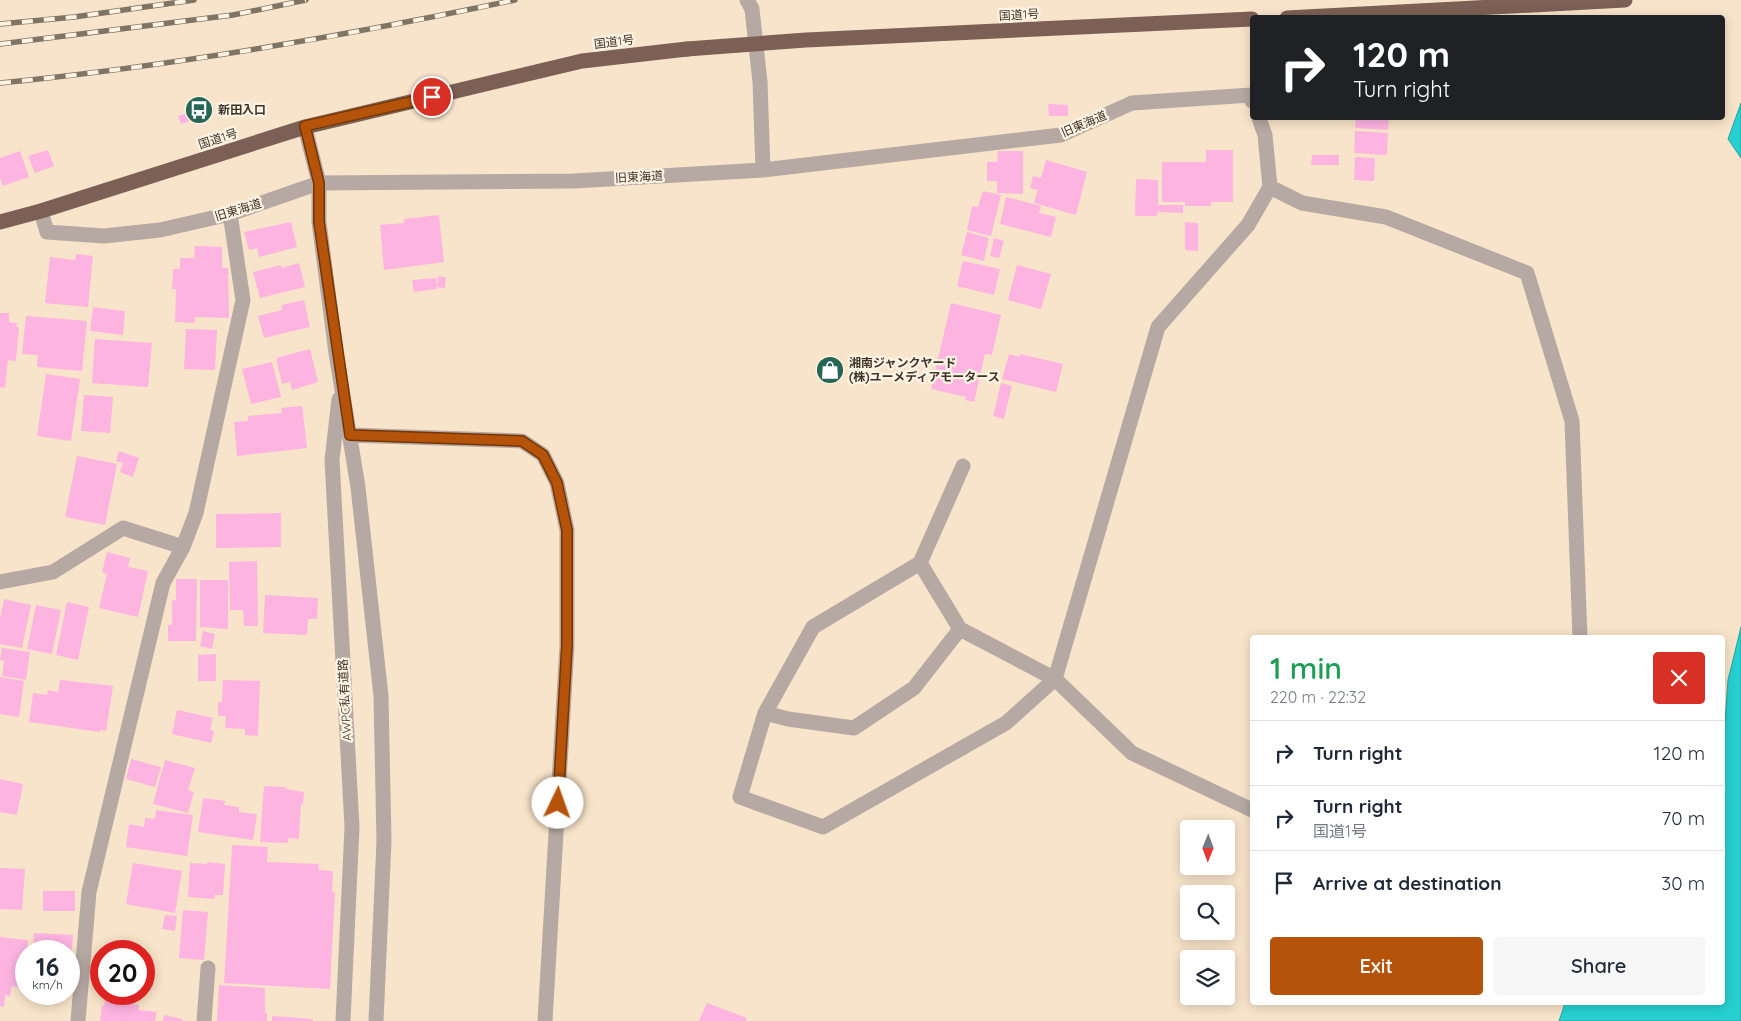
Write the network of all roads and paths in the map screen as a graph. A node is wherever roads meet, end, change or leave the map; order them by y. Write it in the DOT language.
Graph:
graph roads {
  1 [pos="747,0"];
  2 [pos="1625,0"];
  3 [pos="1343,15"];
  4 [pos="1250,19"];
  5 [pos="1250,98"];
  6 [pos="1259,120"];
  7 [pos="305,126"];
  8 [pos="763,170"];
  9 [pos="319,183"];
  10 [pos="1270,187"];
  11 [pos="41,212"];
  12 [pos="230,214"];
  13 [pos="0,222"];
  14 [pos="341,380"];
  15 [pos="350,435"];
  16 [pos="963,466"];
  17 [pos="184,547"];
  18 [pos="920,563"];
  19 [pos="0,582"];
  20 [pos="960,629"];
  21 [pos="1580,635"];
  22 [pos="1055,679"];
  23 [pos="765,713"];
  24 [pos="1250,809"];
  25 [pos="208,968"];
  26 [pos="78,1021"];
  27 [pos="204,1021"];
  28 [pos="343,1021"];
  29 [pos="376,1021"];
  30 [pos="545,1021"];
  1 -- 8 [label="street"];
  2 -- 3 [label="highway"];
  4 -- 7 [label="highway, 国道1号, bridge"];
  5 -- 8 [label="street, 旧東海道"];
  6 -- 10 [label="street"];
  7 -- 9 [label="street"];
  7 -- 11 [label="highway, 国道1号"];
  8 -- 9 [label="street, 旧東海道"];
  9 -- 12 [label="street, 旧東海道"];
  9 -- 14 [label="street"];
  10 -- 21 [label="street"];
  10 -- 22 [label="street"];
  11 -- 12 [label="street, 旧東海道"];
  11 -- 13 [label="highway, 国道1号"];
  12 -- 17 [label="street"];
  14 -- 15 [label="street"];
  14 -- 28 [label="street, AWPC私有道路"];
  15 -- 29 [label="street"];
  15 -- 30 [label="street"];
  16 -- 18 [label="street"];
  17 -- 19 [label="street"];
  17 -- 26 [label="street"];
  18 -- 20 [label="street"];
  18 -- 23 [label="street"];
  20 -- 22 [label="street"];
  20 -- 23 [label="street"];
  22 -- 23 [label="street"];
  22 -- 24 [label="street"];
  25 -- 27 [label="street"];
}
